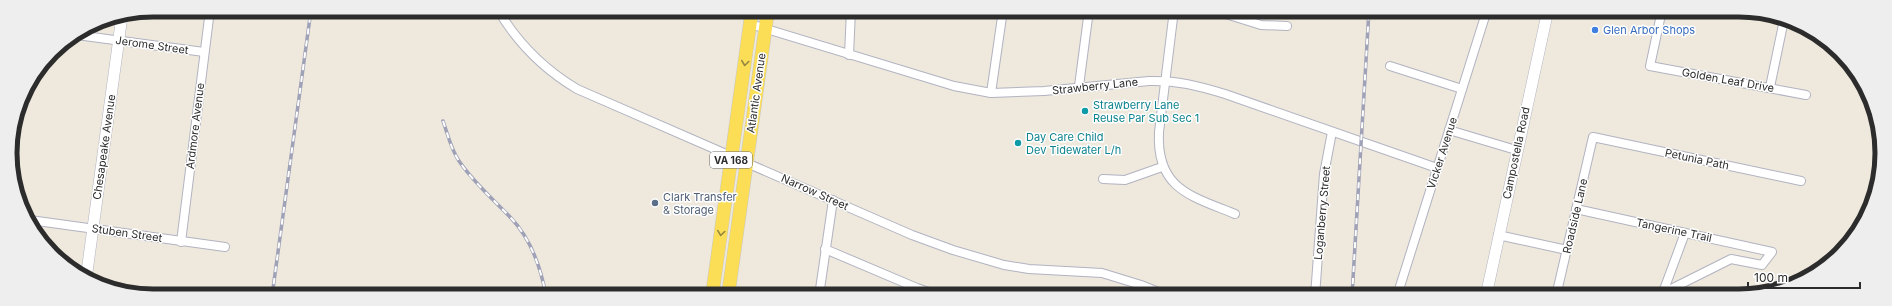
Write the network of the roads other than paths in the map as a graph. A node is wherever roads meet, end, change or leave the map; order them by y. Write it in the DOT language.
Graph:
graph roads {
  1 [pos="209,17"];
  2 [pos="502,17"];
  3 [pos="751,17"];
  4 [pos="767,17"];
  5 [pos="851,17"];
  6 [pos="1002,17"];
  7 [pos="1088,17"];
  8 [pos="1173,17"];
  9 [pos="1235,17"];
  10 [pos="1484,17"];
  11 [pos="1546,17"];
  12 [pos="1660,17"];
  13 [pos="121,21"];
  14 [pos="750,24"];
  15 [pos="1783,25"];
  16 [pos="1287,26"];
  17 [pos="766,29"];
  18 [pos="84,36"];
  19 [pos="118,40"];
  20 [pos="204,52"];
  21 [pos="849,55"];
  22 [pos="1390,66"];
  23 [pos="1166,81"];
  24 [pos="1079,86"];
  25 [pos="1770,87"];
  26 [pos="1462,89"];
  27 [pos="992,93"];
  28 [pos="1806,94"];
  29 [pos="1449,130"];
  30 [pos="1332,132"];
  31 [pos="1593,137"];
  32 [pos="1516,150"];
  33 [pos="732,155"];
  34 [pos="746,162"];
  35 [pos="1162,167"];
  36 [pos="1437,168"];
  37 [pos="1103,179"];
  38 [pos="1801,181"];
  39 [pos="833,200"];
  40 [pos="1576,209"];
  41 [pos="1235,214"];
  42 [pos="35,221"];
  43 [pos="93,228"];
  44 [pos="1685,233"];
  45 [pos="1498,235"];
  46 [pos="181,241"];
  47 [pos="225,247"];
  48 [pos="825,249"];
  49 [pos="1567,250"];
  50 [pos="87,272"];
  51 [pos="713,289"];
  52 [pos="729,289"];
  53 [pos="820,289"];
  54 [pos="920,289"];
  55 [pos="1151,289"];
  56 [pos="1315,289"];
  57 [pos="1399,289"];
  58 [pos="1487,289"];
  59 [pos="1558,289"];
  60 [pos="1665,289"];
  61 [pos="1673,289"];
  1 -- 20 [label="street, Ardmore Avenue"];
  2 -- 33 [label="street, Narrow Street"];
  3 -- 14 [label="main road, Atlantic Avenue / VA 168"];
  4 -- 17 [label="main road, Atlantic Avenue / VA 168"];
  5 -- 21 [label="street"];
  6 -- 27 [label="street"];
  7 -- 24 [label="street"];
  8 -- 23 [label="street"];
  9 -- 16 [label="street"];
  10 -- 26 [label="street, Vicker Avenue"];
  11 -- 32 [label="main road, Campostella Road"];
  12 -- 25 [label="street, Golden Leaf Drive"];
  13 -- 19 [label="main road, Chesapeake Avenue"];
  14 -- 17 [label="street, Strawberry Lane"];
  14 -- 33 [label="main road, Atlantic Avenue / VA 168, one-way"];
  15 -- 25 [label="street"];
  17 -- 21 [label="street, Strawberry Lane"];
  17 -- 34 [label="main road, Atlantic Avenue / VA 168"];
  18 -- 19 [label="street, Jerome Street"];
  19 -- 20 [label="street, Jerome Street"];
  19 -- 43 [label="main road, Chesapeake Avenue"];
  20 -- 46 [label="street, Ardmore Avenue"];
  21 -- 27 [label="street, Strawberry Lane"];
  22 -- 26 [label="street"];
  23 -- 24 [label="street, Strawberry Lane"];
  23 -- 30 [label="street, Strawberry Lane"];
  23 -- 35 [label="street"];
  24 -- 27 [label="street, Strawberry Lane"];
  25 -- 28 [label="street, Golden Leaf Drive"];
  26 -- 29 [label="street, Vicker Avenue"];
  29 -- 32 [label="street"];
  29 -- 36 [label="street, Vicker Avenue"];
  30 -- 36 [label="street, Strawberry Lane"];
  30 -- 56 [label="street, Loganberry Street"];
  31 -- 38 [label="street, Petunia Path"];
  31 -- 40 [label="street, Roadside Lane"];
  32 -- 45 [label="main road, Campostella Road"];
  33 -- 34 [label="street, Narrow Street"];
  33 -- 51 [label="main road, Atlantic Avenue / VA 168, one-way"];
  34 -- 39 [label="street, Narrow Street"];
  34 -- 52 [label="main road, Atlantic Avenue / VA 168"];
  35 -- 37 [label="street"];
  35 -- 41 [label="street"];
  36 -- 57 [label="street, Vicker Avenue"];
  39 -- 48 [label="street"];
  39 -- 55 [label="street, Narrow Street"];
  40 -- 44 [label="street, Tangerine Trail"];
  40 -- 49 [label="street, Roadside Lane"];
  42 -- 43 [label="street, Stuben Street"];
  43 -- 46 [label="street, Stuben Street"];
  43 -- 50 [label="main road, Chesapeake Avenue"];
  44 -- 60 [label="street"];
  44 -- 61 [label="street, Tangerine Trail"];
  45 -- 49 [label="street"];
  45 -- 58 [label="main road, Campostella Road"];
  46 -- 47 [label="street, Stuben Street"];
  48 -- 53 [label="street"];
  48 -- 54 [label="street"];
  49 -- 59 [label="street, Roadside Lane"];
}
